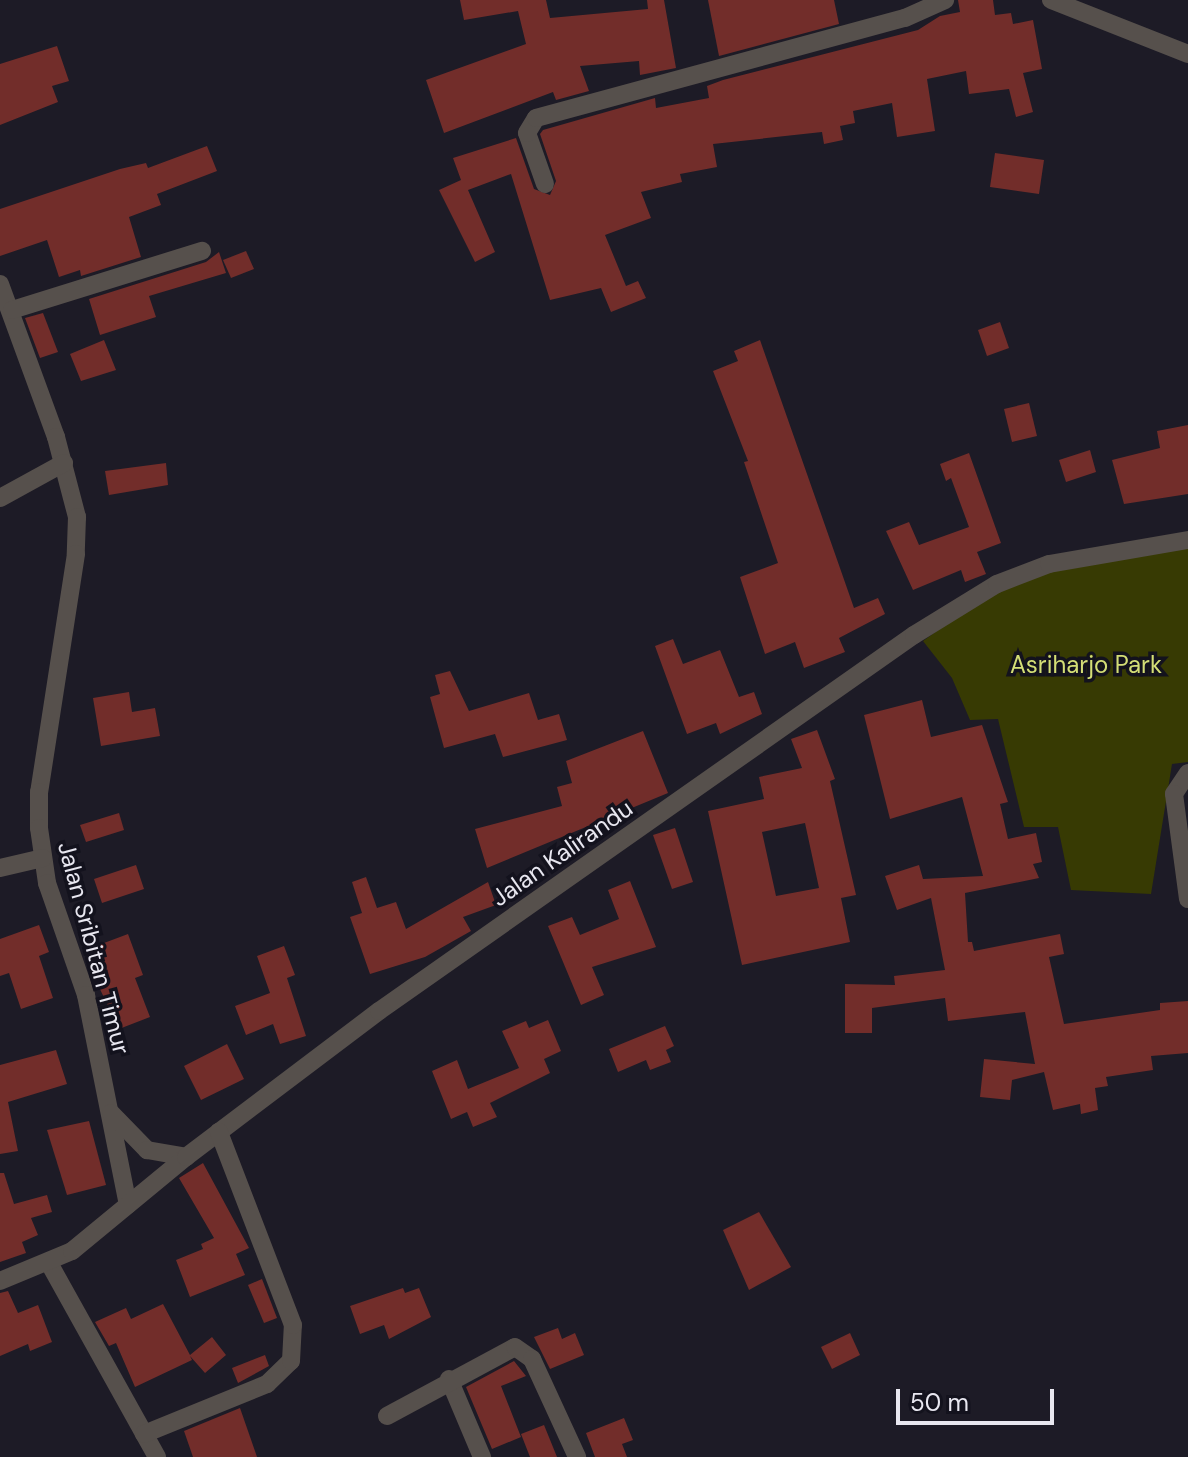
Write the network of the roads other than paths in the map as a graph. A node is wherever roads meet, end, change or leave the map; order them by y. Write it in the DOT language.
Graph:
graph roads {
  1 [pos="945,0"];
  2 [pos="1052,0"];
  3 [pos="1188,54"];
  4 [pos="545,184"];
  5 [pos="202,251"];
  6 [pos="0,284"];
  7 [pos="9,316"];
  8 [pos="64,463"];
  9 [pos="0,498"];
  10 [pos="1188,540"];
  11 [pos="1188,773"];
  12 [pos="43,858"];
  13 [pos="0,868"];
  14 [pos="1186,877"];
  15 [pos="1188,899"];
  16 [pos="109,1111"];
  17 [pos="219,1132"];
  18 [pos="186,1157"];
  19 [pos="128,1205"];
  20 [pos="49,1263"];
  21 [pos="0,1281"];
  22 [pos="449,1379"];
  23 [pos="387,1416"];
  24 [pos="144,1434"];
  25 [pos="157,1457"];
  26 [pos="482,1457"];
  27 [pos="577,1457"];
  1 -- 4 [label="street"];
  2 -- 3 [label="street"];
  5 -- 7 [label="street"];
  6 -- 7 [label="street, Jalan Sribitan Timur"];
  7 -- 8 [label="street, Jalan Sribitan Timur"];
  8 -- 9 [label="street"];
  8 -- 12 [label="street, Jalan Sribitan Timur"];
  10 -- 17 [label="street, Jalan Kalirandu"];
  11 -- 14 [label="street"];
  12 -- 13 [label="street"];
  12 -- 16 [label="street, Jalan Sribitan Timur"];
  14 -- 15 [label="street"];
  16 -- 18 [label="street"];
  16 -- 19 [label="street, Jalan Sribitan Timur"];
  17 -- 18 [label="street, Jalan Kalirandu"];
  17 -- 24 [label="street"];
  18 -- 19 [label="street, Jalan Kalirandu"];
  19 -- 20 [label="street, Jalan Kalirandu"];
  20 -- 21 [label="street, Jalan Kalirandu"];
  20 -- 24 [label="street"];
  22 -- 23 [label="street"];
  22 -- 26 [label="street"];
  22 -- 27 [label="street"];
  24 -- 25 [label="street"];
}
